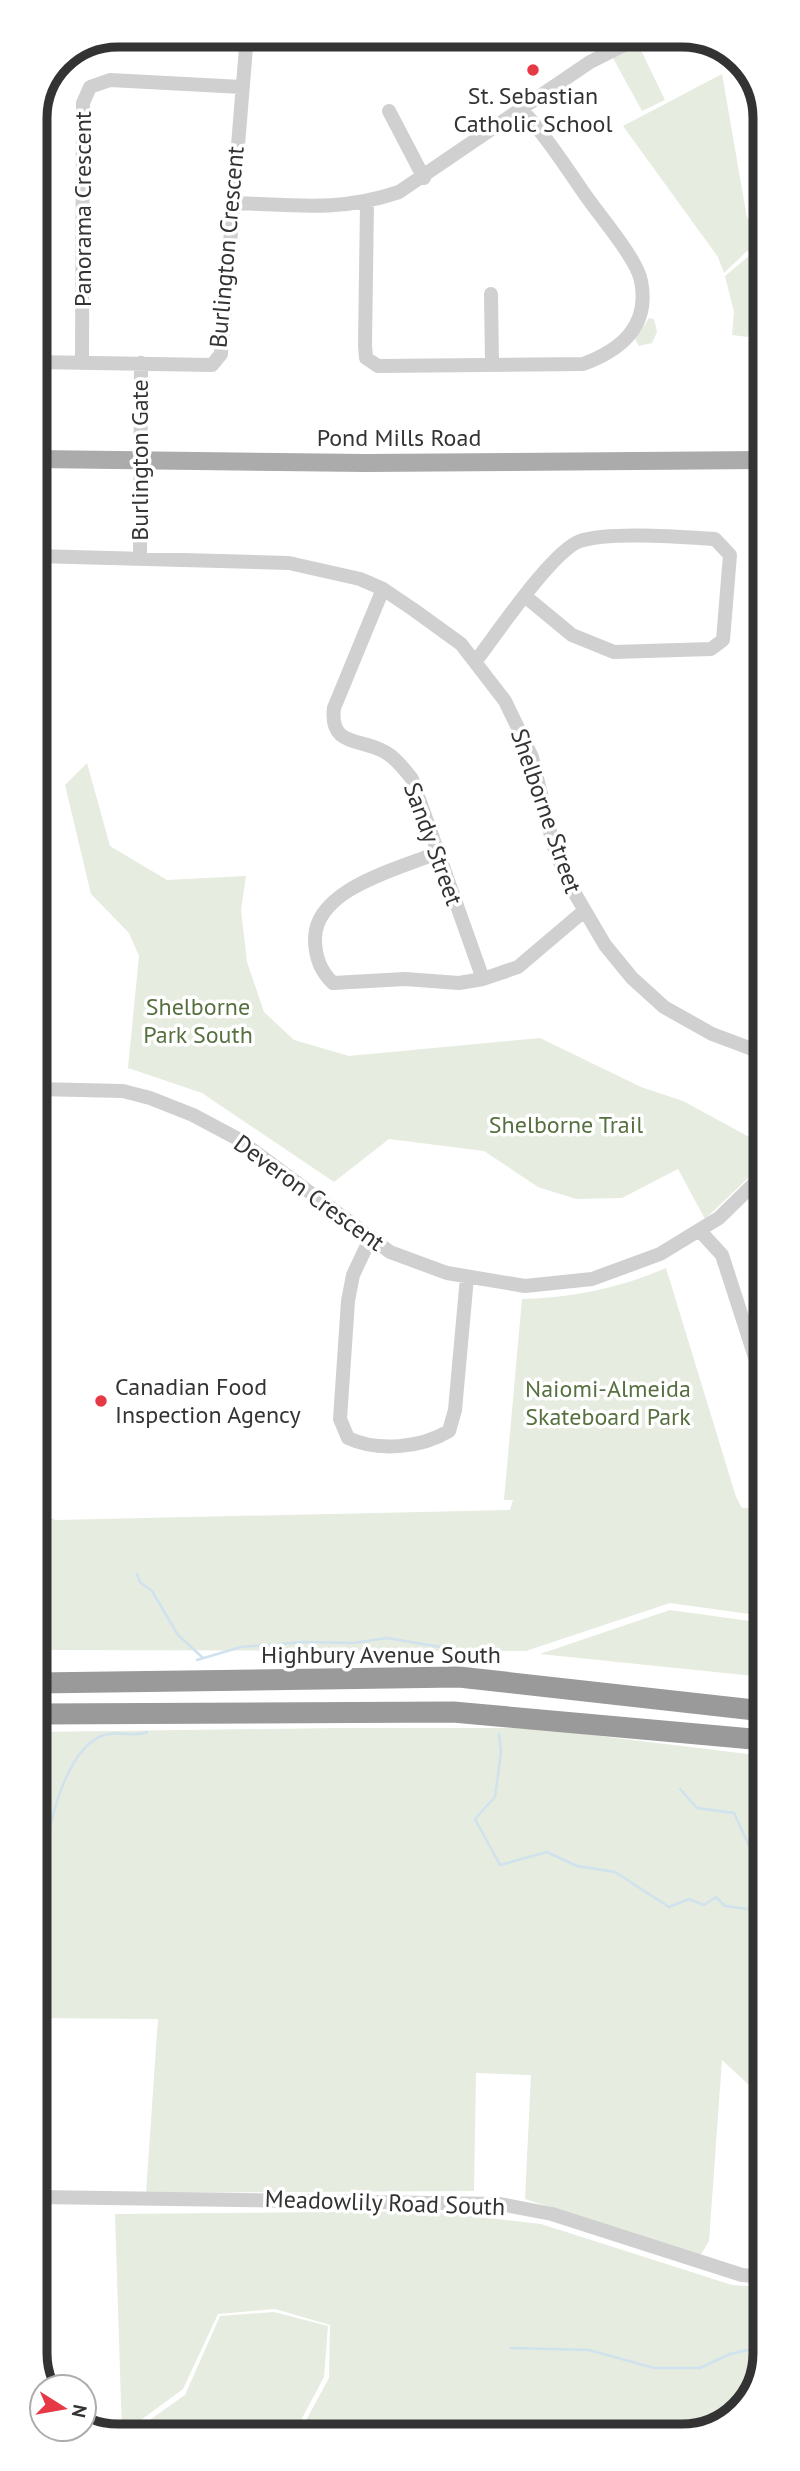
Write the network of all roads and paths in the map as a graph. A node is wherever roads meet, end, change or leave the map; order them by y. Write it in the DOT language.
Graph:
graph roads {
  1 [pos="246,47"];
  2 [pos="620,47"];
  3 [pos="242,87"];
  4 [pos="522,110"];
  5 [pos="390,111"];
  6 [pos="424,178"];
  7 [pos="234,203"];
  8 [pos="367,203"];
  9 [pos="491,294"];
  10 [pos="82,361"];
  11 [pos="47,362"];
  12 [pos="141,363"];
  13 [pos="492,364"];
  14 [pos="47,459"];
  15 [pos="140,460"];
  16 [pos="753,460"];
  17 [pos="47,556"];
  18 [pos="140,558"];
  19 [pos="383,589"];
  20 [pos="526,597"];
  21 [pos="475,662"];
  22 [pos="437,853"];
  23 [pos="584,911"];
  24 [pos="484,979"];
  25 [pos="753,1049"];
  26 [pos="47,1089"];
  27 [pos="753,1185"];
  28 [pos="700,1231"];
  29 [pos="371,1237"];
  30 [pos="467,1277"];
  31 [pos="753,1327"];
  32 [pos="47,1684"];
  33 [pos="753,1710"];
  34 [pos="47,1714"];
  35 [pos="753,1739"];
  36 [pos="47,2197"];
  37 [pos="753,2275"];
  1 -- 3 [label="street, Burlington Crescent"];
  2 -- 4 [label="street"];
  3 -- 7 [label="street, Burlington Crescent"];
  3 -- 10 [label="street, Panorama Crescent"];
  4 -- 6 [label="street"];
  4 -- 13 [label="street"];
  5 -- 6 [label="street"];
  6 -- 8 [label="street"];
  7 -- 8 [label="street"];
  7 -- 12 [label="street, Burlington Crescent"];
  8 -- 13 [label="street"];
  9 -- 13 [label="street"];
  10 -- 11 [label="street, Burlington Crescent"];
  10 -- 12 [label="street, Burlington Crescent"];
  12 -- 15 [label="street, Burlington Gate"];
  14 -- 15 [label="main road, Pond Mills Road"];
  15 -- 16 [label="main road, Pond Mills Road"];
  15 -- 18 [label="street, Burlington Gate"];
  17 -- 18 [label="street, Shelborne Street"];
  18 -- 19 [label="street, Shelborne Street"];
  19 -- 21 [label="street, Shelborne Street"];
  19 -- 22 [label="street, Sandy Street"];
  20 -- 20 [label="street"];
  20 -- 21 [label="street"];
  21 -- 23 [label="street, Shelborne Street"];
  22 -- 24 [label="street, Sandy Street"];
  22 -- 24 [label="street"];
  23 -- 24 [label="street"];
  23 -- 25 [label="street, Shelborne Street"];
  26 -- 29 [label="street, Deveron Crescent"];
  27 -- 28 [label="street, Deveron Crescent"];
  28 -- 30 [label="street, Deveron Crescent"];
  28 -- 31 [label="street"];
  29 -- 30 [label="street, Deveron Crescent"];
  29 -- 30 [label="street"];
  32 -- 33 [label="highway, Highbury Avenue South"];
  34 -- 35 [label="highway"];
  36 -- 37 [label="street, Meadowlily Road South"];
}
